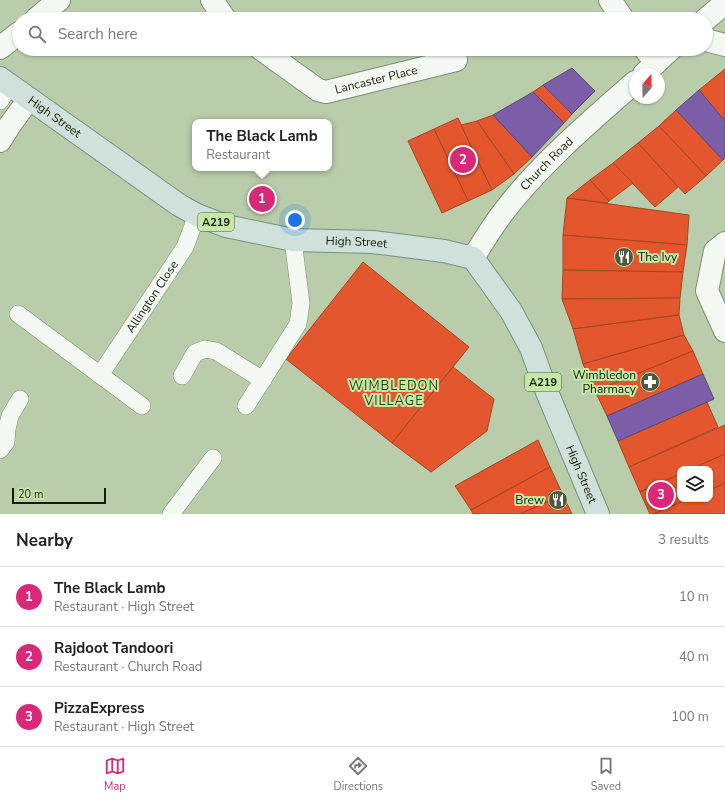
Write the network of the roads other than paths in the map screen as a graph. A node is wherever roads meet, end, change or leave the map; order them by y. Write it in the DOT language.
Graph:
graph roads {
  1 [pos="59,0"];
  2 [pos="212,0"];
  3 [pos="610,0"];
  4 [pos="725,3"];
  5 [pos="44,12"];
  6 [pos="220,12"];
  7 [pos="618,12"];
  8 [pos="713,13"];
  9 [pos="12,39"];
  10 [pos="713,42"];
  11 [pos="725,45"];
  12 [pos="0,48"];
  13 [pos="271,56"];
  14 [pos="456,60"];
  15 [pos="629,87"];
  16 [pos="3,88"];
  17 [pos="29,99"];
  18 [pos="0,141"];
  19 [pos="197,215"];
  20 [pos="293,240"];
  21 [pos="725,243"];
  22 [pos="473,258"];
  23 [pos="18,314"];
  24 [pos="725,331"];
  25 [pos="100,375"];
  26 [pos="182,376"];
  27 [pos="263,380"];
  28 [pos="20,399"];
  29 [pos="142,406"];
  30 [pos="246,406"];
  31 [pos="0,450"];
  32 [pos="213,458"];
  33 [pos="171,514"];
  34 [pos="598,514"];
  1 -- 5 [label="street"];
  2 -- 6 [label="street"];
  3 -- 7 [label="street"];
  4 -- 8 [label="street"];
  9 -- 12 [label="street"];
  10 -- 11 [label="street"];
  13 -- 14 [label="street, Lancaster Place"];
  15 -- 22 [label="street, Church Road"];
  16 -- 17 [label="main road, High Street / A219"];
  17 -- 18 [label="street"];
  17 -- 19 [label="main road, High Street / A219"];
  19 -- 20 [label="main road, High Street / A219"];
  19 -- 25 [label="lane, Allington Close"];
  20 -- 22 [label="main road, High Street / A219"];
  20 -- 27 [label="lane"];
  21 -- 24 [label="street"];
  22 -- 34 [label="main road, High Street / A219"];
  23 -- 25 [label="lane"];
  25 -- 29 [label="lane"];
  26 -- 27 [label="lane"];
  27 -- 30 [label="lane"];
  28 -- 31 [label="lane"];
  32 -- 33 [label="lane"];
}
